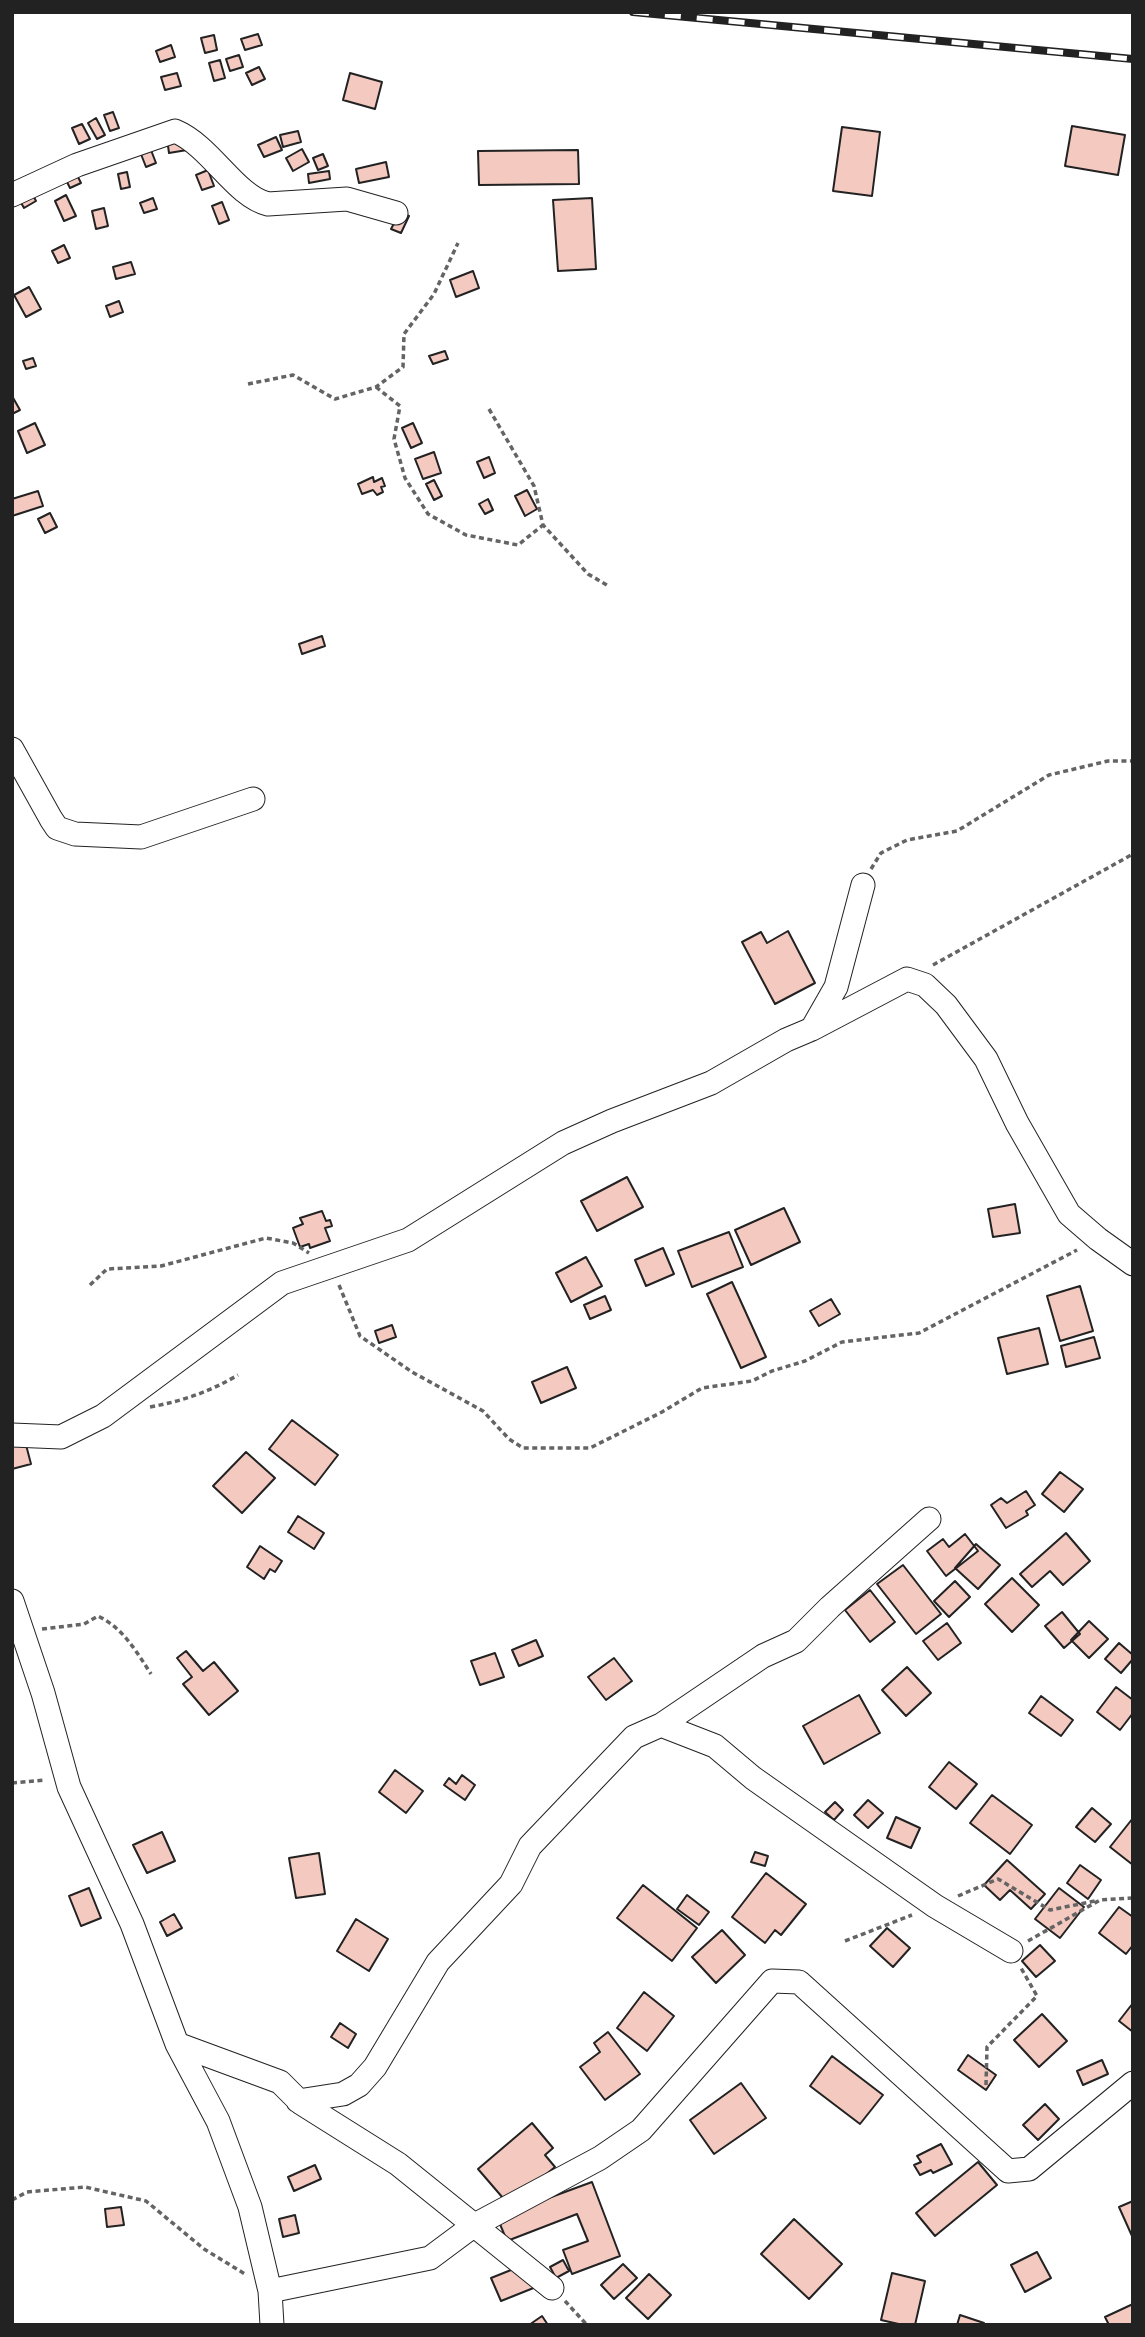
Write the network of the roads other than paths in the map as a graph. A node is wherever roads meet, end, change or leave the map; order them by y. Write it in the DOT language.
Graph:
graph roads {
  1 [pos="12,195"];
  2 [pos="396,213"];
  3 [pos="12,749"];
  4 [pos="253,799"];
  5 [pos="863,885"];
  6 [pos="812,1029"];
  7 [pos="1133,1264"];
  8 [pos="12,1435"];
  9 [pos="929,1519"];
  10 [pos="12,1601"];
  11 [pos="662,1724"];
  12 [pos="1012,1951"];
  13 [pos="177,2044"];
  14 [pos="1133,2083"];
  15 [pos="298,2101"];
  16 [pos="473,2226"];
  17 [pos="552,2288"];
  18 [pos="270,2291"];
  19 [pos="272,2325"];
  1 -- 2 [label="street"];
  3 -- 4 [label="street"];
  5 -- 6 [label="street"];
  6 -- 7 [label="street"];
  6 -- 8 [label="street"];
  9 -- 11 [label="street"];
  10 -- 13 [label="street"];
  11 -- 12 [label="street"];
  11 -- 15 [label="street"];
  13 -- 15 [label="street"];
  13 -- 18 [label="street"];
  14 -- 16 [label="street"];
  15 -- 16 [label="street"];
  16 -- 17 [label="street"];
  16 -- 18 [label="street"];
  18 -- 19 [label="street"];
}
